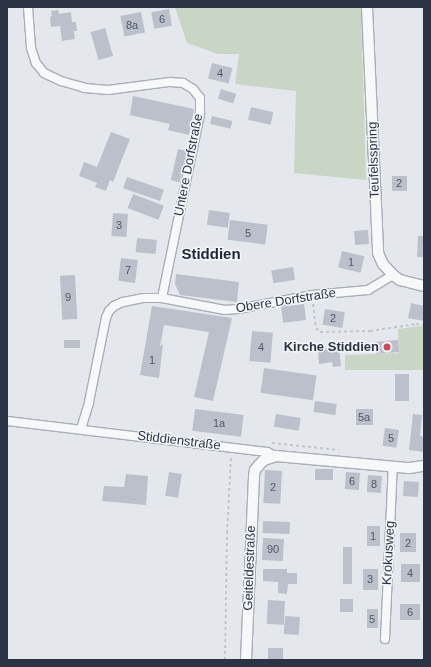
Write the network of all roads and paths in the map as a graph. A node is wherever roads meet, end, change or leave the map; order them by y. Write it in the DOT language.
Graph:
graph roads {
  1 [pos="28,7"];
  2 [pos="367,7"];
  3 [pos="393,275"];
  4 [pos="424,286"];
  5 [pos="312,295"];
  6 [pos="162,298"];
  7 [pos="424,325"];
  8 [pos="7,421"];
  9 [pos="81,429"];
  10 [pos="232,447"];
  11 [pos="276,456"];
  12 [pos="393,466"];
  13 [pos="424,466"];
  14 [pos="385,639"];
  15 [pos="225,660"];
  16 [pos="246,660"];
  1 -- 6 [label="street, Untere Dorfstraße"];
  2 -- 3 [label="street, Teufelsspring"];
  3 -- 4 [label="street, Teufelsspring"];
  3 -- 5 [label="street, Obere Dorfstraße"];
  5 -- 6 [label="street, Obere Dorfstraße"];
  5 -- 7 [label="path"];
  6 -- 9 [label="street, Obere Dorfstraße"];
  8 -- 9 [label="street, Stiddienstraße"];
  9 -- 10 [label="street, Stiddienstraße"];
  10 -- 11 [label="street, Stiddienstraße"];
  10 -- 15 [label="path"];
  11 -- 12 [label="street, Stiddienstraße"];
  11 -- 16 [label="street, Geiteldestraße"];
  12 -- 13 [label="street, Stiddienstraße"];
  12 -- 14 [label="street, Krokusweg"];
}
